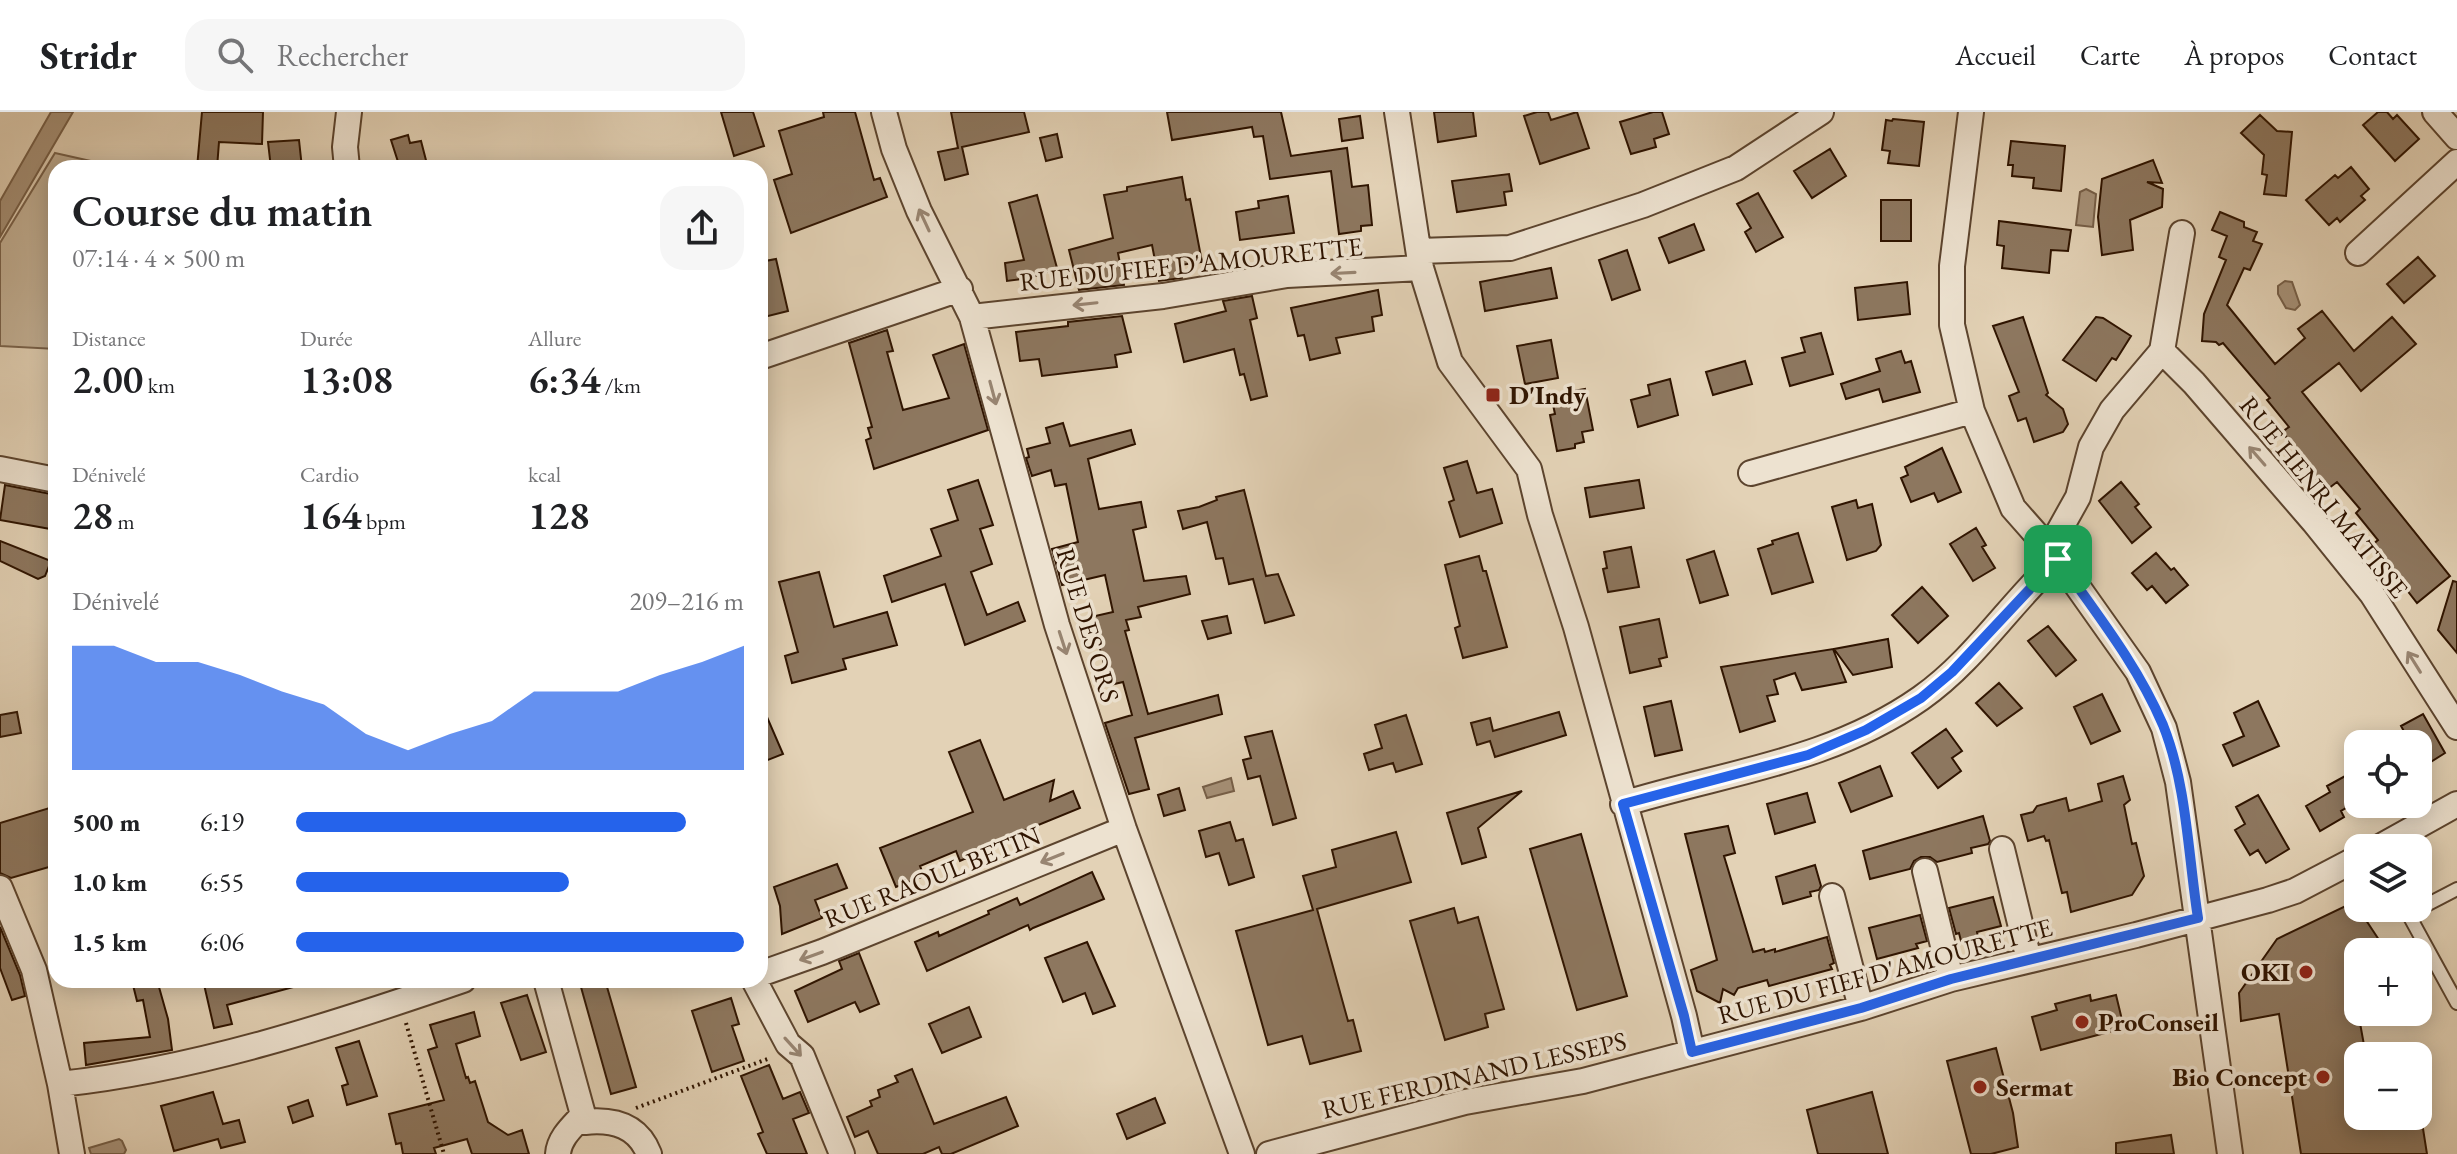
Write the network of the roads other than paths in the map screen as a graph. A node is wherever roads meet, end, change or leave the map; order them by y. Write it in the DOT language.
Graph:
graph roads {
  1 [pos="349,112"];
  2 [pos="884,112"];
  3 [pos="1397,112"];
  4 [pos="1971,112"];
  5 [pos="2435,112"];
  6 [pos="1818,113"];
  7 [pos="2457,137"];
  8 [pos="346,160"];
  9 [pos="2457,162"];
  10 [pos="2182,233"];
  11 [pos="2358,253"];
  12 [pos="1420,260"];
  13 [pos="960,289"];
  14 [pos="972,317"];
  15 [pos="2162,351"];
  16 [pos="768,355"];
  17 [pos="1972,411"];
  18 [pos="0,469"];
  19 [pos="1751,473"];
  20 [pos="48,478"];
  21 [pos="2054,554"];
  22 [pos="2457,727"];
  23 [pos="1623,804"];
  24 [pos="2457,804"];
  25 [pos="1124,829"];
  26 [pos="2403,834"];
  27 [pos="2002,849"];
  28 [pos="2344,865"];
  29 [pos="1925,871"];
  30 [pos="0,888"];
  31 [pos="2457,889"];
  32 [pos="1832,896"];
  33 [pos="2432,900"];
  34 [pos="2198,918"];
  35 [pos="2413,922"];
  36 [pos="2029,960"];
  37 [pos="768,971"];
  38 [pos="1951,979"];
  39 [pos="435,988"];
  40 [pos="758,988"];
  41 [pos="549,991"];
  42 [pos="2457,1003"];
  43 [pos="1861,1008"];
  44 [pos="1692,1052"];
  45 [pos="60,1084"];
  46 [pos="583,1115"];
  47 [pos="72,1154"];
  48 [pos="558,1154"];
  49 [pos="649,1154"];
  50 [pos="842,1154"];
  51 [pos="1242,1154"];
  52 [pos="1269,1154"];
  53 [pos="2230,1154"];
  1 -- 8 [label="street"];
  13 -- 2 [label="street, RUE DES ORS, one-way"];
  3 -- 12 [label="street"];
  4 -- 17 [label="street"];
  5 -- 7 [label="street"];
  6 -- 12 [label="street"];
  9 -- 11 [label="street"];
  10 -- 15 [label="street"];
  12 -- 14 [label="street, RUE DU FIEF D'AMOURETTE, one-way"];
  12 -- 23 [label="street, RUE DU FIEF D'AMOURETTE"];
  13 -- 14 [label="street, RUE DES ORS"];
  13 -- 16 [label="street"];
  14 -- 25 [label="street, RUE DES ORS, one-way"];
  15 -- 21 [label="street"];
  22 -- 15 [label="street, RUE HENRI MATISSE, one-way"];
  17 -- 19 [label="street"];
  17 -- 21 [label="street"];
  18 -- 20 [label="street"];
  21 -- 23 [label="street"];
  21 -- 34 [label="street"];
  23 -- 44 [label="street, RUE DU FIEF D'AMOURETTE"];
  24 -- 26 [label="street"];
  25 -- 37 [label="street, RUE RAOUL BETIN, one-way"];
  25 -- 51 [label="street, RUE DES ORS"];
  27 -- 36 [label="street"];
  28 -- 34 [label="street, RUE DU FIEF D'AMOURETTE"];
  29 -- 38 [label="street"];
  30 -- 45 [label="street"];
  31 -- 33 [label="lane"];
  32 -- 43 [label="street"];
  34 -- 36 [label="street, RUE DU FIEF D'AMOURETTE"];
  34 -- 53 [label="street"];
  35 -- 42 [label="lane"];
  36 -- 38 [label="street, RUE DU FIEF D'AMOURETTE"];
  38 -- 43 [label="street, RUE DU FIEF D'AMOURETTE"];
  39 -- 45 [label="street"];
  40 -- 50 [label="street, one-way"];
  41 -- 46 [label="street"];
  43 -- 44 [label="street, RUE DU FIEF D'AMOURETTE"];
  44 -- 52 [label="street, RUE FERDINAND LESSEPS"];
  45 -- 47 [label="street"];
  46 -- 48 [label="street"];
  46 -- 49 [label="street"];
}
